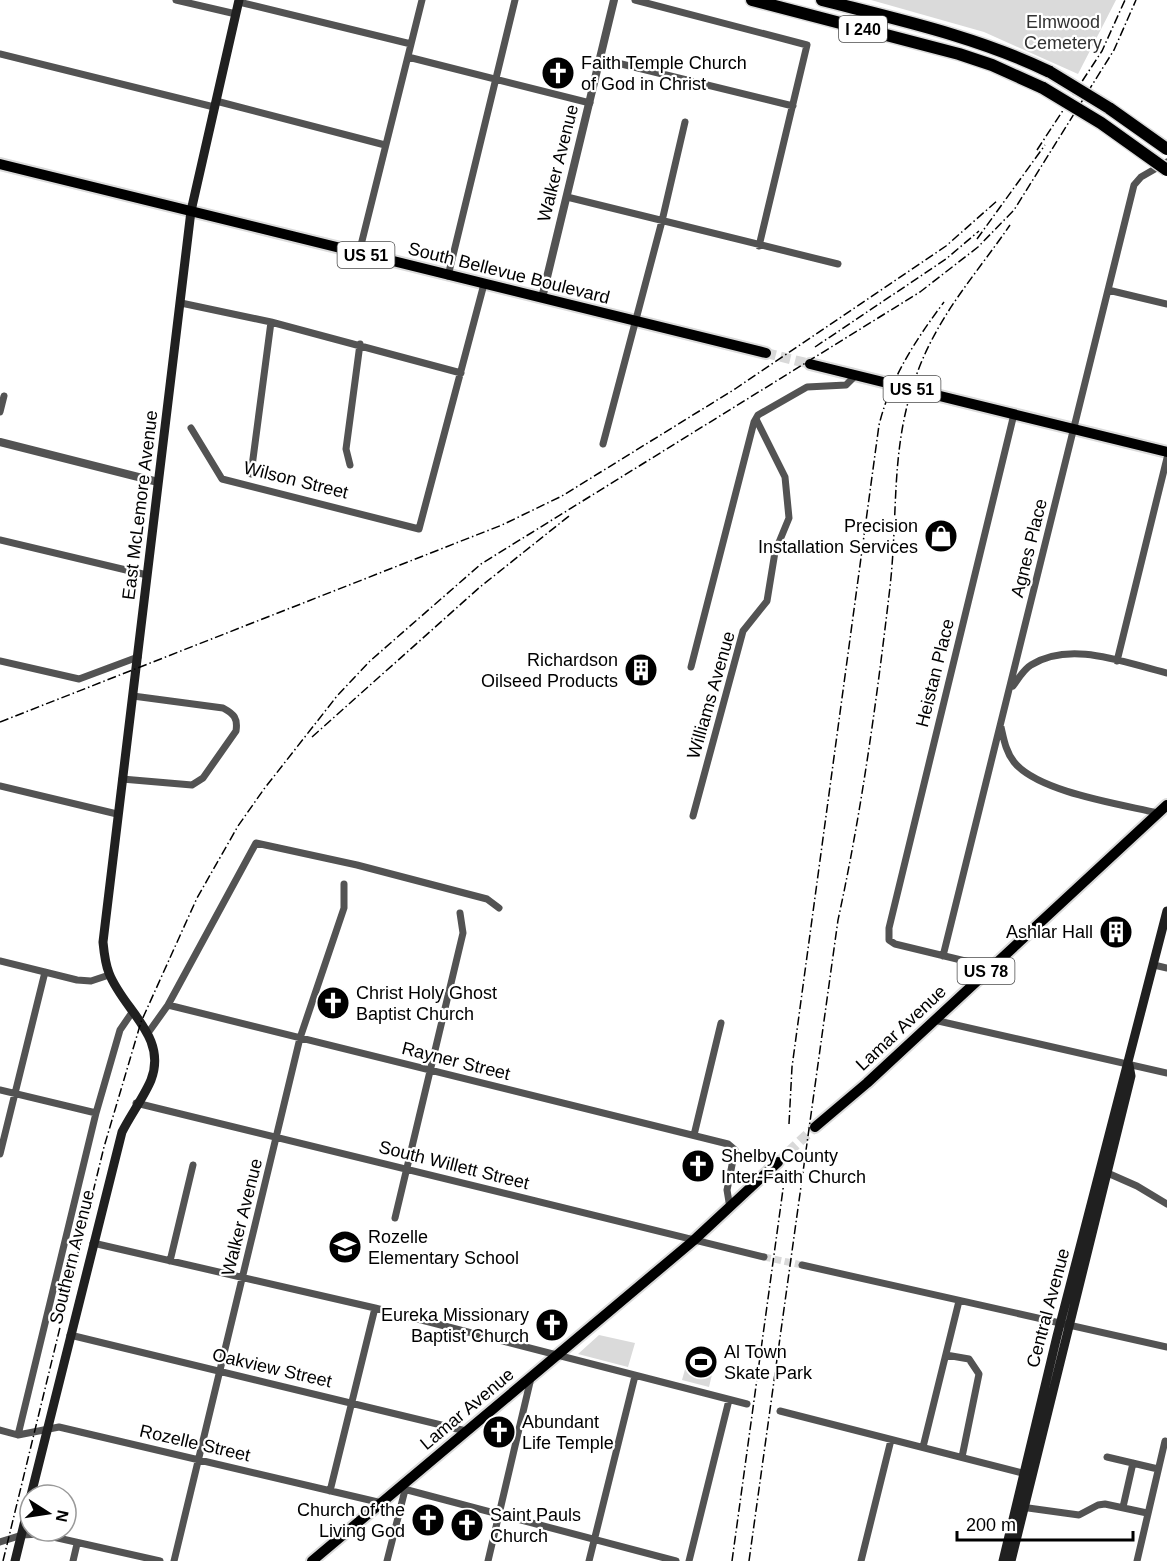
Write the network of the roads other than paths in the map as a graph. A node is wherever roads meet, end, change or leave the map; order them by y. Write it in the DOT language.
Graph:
graph roads {
  1 [pos="176,0"];
  2 [pos="422,0"];
  3 [pos="515,0"];
  4 [pos="614,0"];
  5 [pos="635,0"];
  6 [pos="752,0"];
  7 [pos="822,0"];
  8 [pos="239,1"];
  9 [pos="236,15"];
  10 [pos="411,44"];
  11 [pos="0,54"];
  12 [pos="408,57"];
  13 [pos="601,59"];
  14 [pos="496,80"];
  15 [pos="590,103"];
  16 [pos="215,104"];
  17 [pos="793,106"];
  18 [pos="685,122"];
  19 [pos="385,145"];
  20 [pos="1167,149"];
  21 [pos="1167,162"];
  22 [pos="0,164"];
  23 [pos="1167,170"];
  24 [pos="567,197"];
  25 [pos="191,211"];
  26 [pos="662,221"];
  27 [pos="759,246"];
  28 [pos="359,253"];
  29 [pos="838,264"];
  30 [pos="448,276"];
  31 [pos="484,284"];
  32 [pos="1108,290"];
  33 [pos="542,298"];
  34 [pos="181,303"];
  35 [pos="1167,304"];
  36 [pos="637,320"];
  37 [pos="271,322"];
  38 [pos="360,344"];
  39 [pos="766,353"];
  40 [pos="810,364"];
  41 [pos="461,373"];
  42 [pos="856,375"];
  43 [pos="4,396"];
  44 [pos="0,412"];
  45 [pos="1014,414"];
  46 [pos="756,419"];
  47 [pos="191,428"];
  48 [pos="1074,429"];
  49 [pos="0,442"];
  50 [pos="603,444"];
  51 [pos="1167,452"];
  52 [pos="1167,458"];
  53 [pos="350,465"];
  54 [pos="251,474"];
  55 [pos="158,482"];
  56 [pos="0,540"];
  57 [pos="147,575"];
  58 [pos="138,657"];
  59 [pos="0,661"];
  60 [pos="1117,661"];
  61 [pos="691,667"];
  62 [pos="1167,674"];
  63 [pos="1010,689"];
  64 [pos="133,696"];
  65 [pos="1001,726"];
  66 [pos="122,779"];
  67 [pos="0,786"];
  68 [pos="1167,805"];
  69 [pos="1158,813"];
  70 [pos="117,814"];
  71 [pos="693,816"];
  72 [pos="344,884"];
  73 [pos="499,908"];
  74 [pos="1167,911"];
  75 [pos="460,913"];
  76 [pos="943,956"];
  77 [pos="0,961"];
  78 [pos="1154,965"];
  79 [pos="990,967"];
  80 [pos="1167,968"];
  81 [pos="45,972"];
  82 [pos="109,975"];
  83 [pos="168,1005"];
  84 [pos="132,1011"];
  85 [pos="934,1020"];
  86 [pos="721,1023"];
  87 [pos="148,1033"];
  88 [pos="300,1038"];
  89 [pos="1129,1064"];
  90 [pos="430,1070"];
  91 [pos="1167,1073"];
  92 [pos="0,1090"];
  93 [pos="15,1094"];
  94 [pos="136,1103"];
  95 [pos="96,1113"];
  96 [pos="815,1127"];
  97 [pos="694,1135"];
  98 [pos="278,1137"];
  99 [pos="0,1154"];
  100 [pos="778,1162"];
  101 [pos="193,1165"];
  102 [pos="407,1168"];
  103 [pos="1104,1172"];
  104 [pos="1167,1204"];
  105 [pos="730,1208"];
  106 [pos="395,1218"];
  107 [pos="693,1241"];
  108 [pos="93,1243"];
  109 [pos="764,1257"];
  110 [pos="170,1261"];
  111 [pos="802,1265"];
  112 [pos="244,1277"];
  113 [pos="959,1301"];
  114 [pos="375,1308"];
  115 [pos="1065,1324"];
  116 [pos="70,1335"];
  117 [pos="1167,1347"];
  118 [pos="558,1355"];
  119 [pos="946,1355"];
  120 [pos="221,1371"];
  121 [pos="532,1376"];
  122 [pos="635,1376"];
  123 [pos="729,1400"];
  124 [pos="352,1402"];
  125 [pos="747,1404"];
  126 [pos="780,1411"];
  127 [pos="47,1429"];
  128 [pos="0,1431"];
  129 [pos="466,1431"];
  130 [pos="18,1435"];
  131 [pos="891,1440"];
  132 [pos="1165,1441"];
  133 [pos="923,1448"];
  134 [pos="962,1457"];
  135 [pos="1107,1457"];
  136 [pos="199,1460"];
  137 [pos="1133,1463"];
  138 [pos="1158,1469"];
  139 [pos="1028,1474"];
  140 [pos="34,1483"];
  141 [pos="402,1489"];
  142 [pos="330,1491"];
  143 [pos="382,1503"];
  144 [pos="1020,1507"];
  145 [pos="1123,1507"];
  146 [pos="1147,1513"];
  147 [pos="499,1514"];
  148 [pos="18,1536"];
  149 [pos="594,1539"];
  150 [pos="0,1542"];
  151 [pos="19,1543"];
  152 [pos="73,1543"];
  153 [pos="77,1544"];
  154 [pos="15,1561"];
  155 [pos="73,1561"];
  156 [pos="160,1561"];
  157 [pos="174,1561"];
  158 [pos="312,1561"];
  159 [pos="387,1561"];
  160 [pos="488,1561"];
  161 [pos="588,1561"];
  162 [pos="676,1561"];
  163 [pos="689,1561"];
  164 [pos="861,1561"];
  165 [pos="1002,1561"];
  166 [pos="1011,1561"];
  167 [pos="1137,1561"];
  1 -- 9 [label="street"];
  2 -- 10 [label="street"];
  3 -- 14 [label="street"];
  4 -- 13 [label="street, Walker Avenue"];
  5 -- 17 [label="street"];
  6 -- 23 [label="highway, I 240, bridge"];
  7 -- 20 [label="highway, I 240, bridge"];
  8 -- 9 [label="main road, East McLemore Avenue"];
  8 -- 10 [label="street"];
  9 -- 16 [label="main road, East McLemore Avenue"];
  10 -- 12 [label="street"];
  11 -- 16 [label="street"];
  12 -- 14 [label="street"];
  12 -- 19 [label="street"];
  13 -- 15 [label="street, Walker Avenue"];
  13 -- 17 [label="street"];
  14 -- 15 [label="street"];
  14 -- 30 [label="street"];
  15 -- 24 [label="street, Walker Avenue"];
  16 -- 19 [label="street"];
  16 -- 25 [label="main road, East McLemore Avenue"];
  17 -- 27 [label="street"];
  18 -- 26 [label="street"];
  19 -- 28 [label="street"];
  21 -- 32 [label="street, Agnes Place"];
  22 -- 25 [label="main road, South Bellevue Boulevard / US 51"];
  24 -- 26 [label="street"];
  24 -- 33 [label="street, Walker Avenue"];
  25 -- 28 [label="main road, South Bellevue Boulevard / US 51"];
  25 -- 34 [label="main road, East McLemore Avenue"];
  26 -- 27 [label="street"];
  26 -- 36 [label="street"];
  27 -- 29 [label="street"];
  28 -- 30 [label="main road, South Bellevue Boulevard / US 51"];
  30 -- 31 [label="main road, South Bellevue Boulevard / US 51"];
  31 -- 33 [label="main road, South Bellevue Boulevard / US 51"];
  31 -- 41 [label="street"];
  32 -- 35 [label="street"];
  32 -- 48 [label="street, Agnes Place"];
  33 -- 36 [label="main road, South Bellevue Boulevard / US 51"];
  34 -- 37 [label="street"];
  34 -- 55 [label="main road, East McLemore Avenue"];
  36 -- 39 [label="main road, South Bellevue Boulevard / US 51"];
  36 -- 50 [label="street"];
  37 -- 38 [label="street"];
  37 -- 54 [label="street"];
  38 -- 41 [label="street"];
  38 -- 53 [label="street"];
  40 -- 42 [label="main road, US 51"];
  41 -- 47 [label="street, Wilson Street"];
  42 -- 45 [label="main road, US 51"];
  42 -- 46 [label="street"];
  43 -- 44 [label="street"];
  45 -- 48 [label="main road, US 51"];
  45 -- 76 [label="street, Heistan Place"];
  46 -- 61 [label="street, Williams Avenue"];
  46 -- 71 [label="street, Williams Avenue"];
  48 -- 51 [label="main road, US 51"];
  48 -- 63 [label="street, Agnes Place"];
  49 -- 55 [label="street"];
  52 -- 60 [label="street"];
  55 -- 57 [label="main road, East McLemore Avenue"];
  56 -- 57 [label="street"];
  57 -- 58 [label="main road, East McLemore Avenue"];
  58 -- 59 [label="street"];
  58 -- 64 [label="main road, East McLemore Avenue"];
  60 -- 62 [label="street"];
  60 -- 63 [label="street"];
  63 -- 65 [label="street, Agnes Place"];
  64 -- 66 [label="main road, East McLemore Avenue"];
  64 -- 66 [label="street"];
  65 -- 69 [label="street"];
  65 -- 76 [label="street, Agnes Place"];
  66 -- 70 [label="main road, East McLemore Avenue"];
  67 -- 70 [label="street"];
  68 -- 69 [label="main road, Lamar Avenue / US 78"];
  69 -- 79 [label="main road, Lamar Avenue / US 78"];
  70 -- 82 [label="main road, East McLemore Avenue"];
  72 -- 88 [label="street, Walker Avenue"];
  73 -- 83 [label="street"];
  74 -- 78 [label="main road, Central Avenue"];
  75 -- 90 [label="street"];
  76 -- 79 [label="street"];
  77 -- 81 [label="street"];
  78 -- 80 [label="street"];
  78 -- 89 [label="main road, Central Avenue"];
  79 -- 85 [label="main road, Lamar Avenue / US 78"];
  81 -- 82 [label="street"];
  81 -- 93 [label="street"];
  82 -- 84 [label="main road, East McLemore Avenue"];
  83 -- 87 [label="street"];
  83 -- 88 [label="street, Rayner Street"];
  84 -- 87 [label="main road, Southern Avenue"];
  84 -- 95 [label="street, Southern Avenue"];
  85 -- 89 [label="street"];
  85 -- 96 [label="main road, Lamar Avenue / US 78"];
  86 -- 97 [label="street"];
  87 -- 94 [label="main road, Southern Avenue"];
  88 -- 90 [label="street, Rayner Street"];
  88 -- 98 [label="street, Walker Avenue"];
  89 -- 91 [label="street"];
  89 -- 103 [label="main road, Central Avenue"];
  90 -- 97 [label="street, Rayner Street"];
  90 -- 102 [label="street"];
  92 -- 93 [label="street"];
  93 -- 95 [label="street"];
  93 -- 99 [label="street"];
  94 -- 98 [label="street, South Willett Street"];
  94 -- 108 [label="main road, Southern Avenue"];
  95 -- 130 [label="street, Southern Avenue"];
  97 -- 105 [label="street, Rayner Street"];
  98 -- 102 [label="street, South Willett Street"];
  98 -- 112 [label="street, Walker Avenue"];
  100 -- 105 [label="main road, Lamar Avenue"];
  101 -- 110 [label="street"];
  102 -- 106 [label="street"];
  102 -- 107 [label="street, South Willett Street"];
  103 -- 104 [label="street"];
  103 -- 115 [label="main road, Central Avenue"];
  105 -- 107 [label="main road, Lamar Avenue"];
  107 -- 109 [label="street, South Willett Street"];
  107 -- 118 [label="main road, Lamar Avenue"];
  108 -- 110 [label="street"];
  108 -- 116 [label="main road, Southern Avenue"];
  110 -- 112 [label="street"];
  111 -- 113 [label="street"];
  112 -- 114 [label="street"];
  112 -- 120 [label="street, Walker Avenue"];
  113 -- 115 [label="street"];
  113 -- 119 [label="street"];
  114 -- 118 [label="street"];
  114 -- 124 [label="street"];
  115 -- 117 [label="street"];
  115 -- 139 [label="main road, Central Avenue"];
  116 -- 120 [label="street, Oakview Street"];
  116 -- 127 [label="main road, Southern Avenue"];
  118 -- 121 [label="main road, Lamar Avenue"];
  118 -- 122 [label="street"];
  119 -- 133 [label="street"];
  119 -- 134 [label="street"];
  120 -- 124 [label="street, Oakview Street"];
  120 -- 136 [label="street, Walker Avenue"];
  121 -- 129 [label="main road, Lamar Avenue"];
  121 -- 147 [label="street"];
  122 -- 123 [label="street"];
  122 -- 149 [label="street"];
  123 -- 125 [label="street"];
  123 -- 163 [label="street"];
  124 -- 129 [label="street, Oakview Street"];
  124 -- 142 [label="street"];
  126 -- 131 [label="street"];
  127 -- 130 [label="street, Rozelle Street"];
  127 -- 136 [label="street, Rozelle Street"];
  127 -- 140 [label="main road, Southern Avenue"];
  128 -- 130 [label="street, Rozelle Street"];
  129 -- 141 [label="main road, Lamar Avenue"];
  131 -- 133 [label="street"];
  131 -- 164 [label="street"];
  132 -- 138 [label="street"];
  133 -- 134 [label="street"];
  134 -- 139 [label="street"];
  135 -- 137 [label="street"];
  136 -- 142 [label="street, Rozelle Street"];
  136 -- 157 [label="street, Walker Avenue"];
  137 -- 138 [label="street"];
  137 -- 145 [label="street"];
  138 -- 146 [label="street"];
  139 -- 144 [label="main road, Central Avenue"];
  141 -- 143 [label="main road, Lamar Avenue"];
  141 -- 147 [label="street"];
  141 -- 159 [label="street"];
  142 -- 143 [label="street, Rozelle Street"];
  143 -- 158 [label="main road, Lamar Avenue"];
  144 -- 145 [label="street"];
  144 -- 165 [label="main road, Central Avenue"];
  144 -- 166 [label="main road, Central Avenue"];
  145 -- 146 [label="street"];
  146 -- 167 [label="street"];
  147 -- 149 [label="street"];
  147 -- 160 [label="street"];
  148 -- 150 [label="street"];
  149 -- 161 [label="street"];
  149 -- 162 [label="street"];
  151 -- 154 [label="main road"];
  152 -- 153 [label="street"];
  153 -- 155 [label="street"];
  153 -- 156 [label="street"];
}
